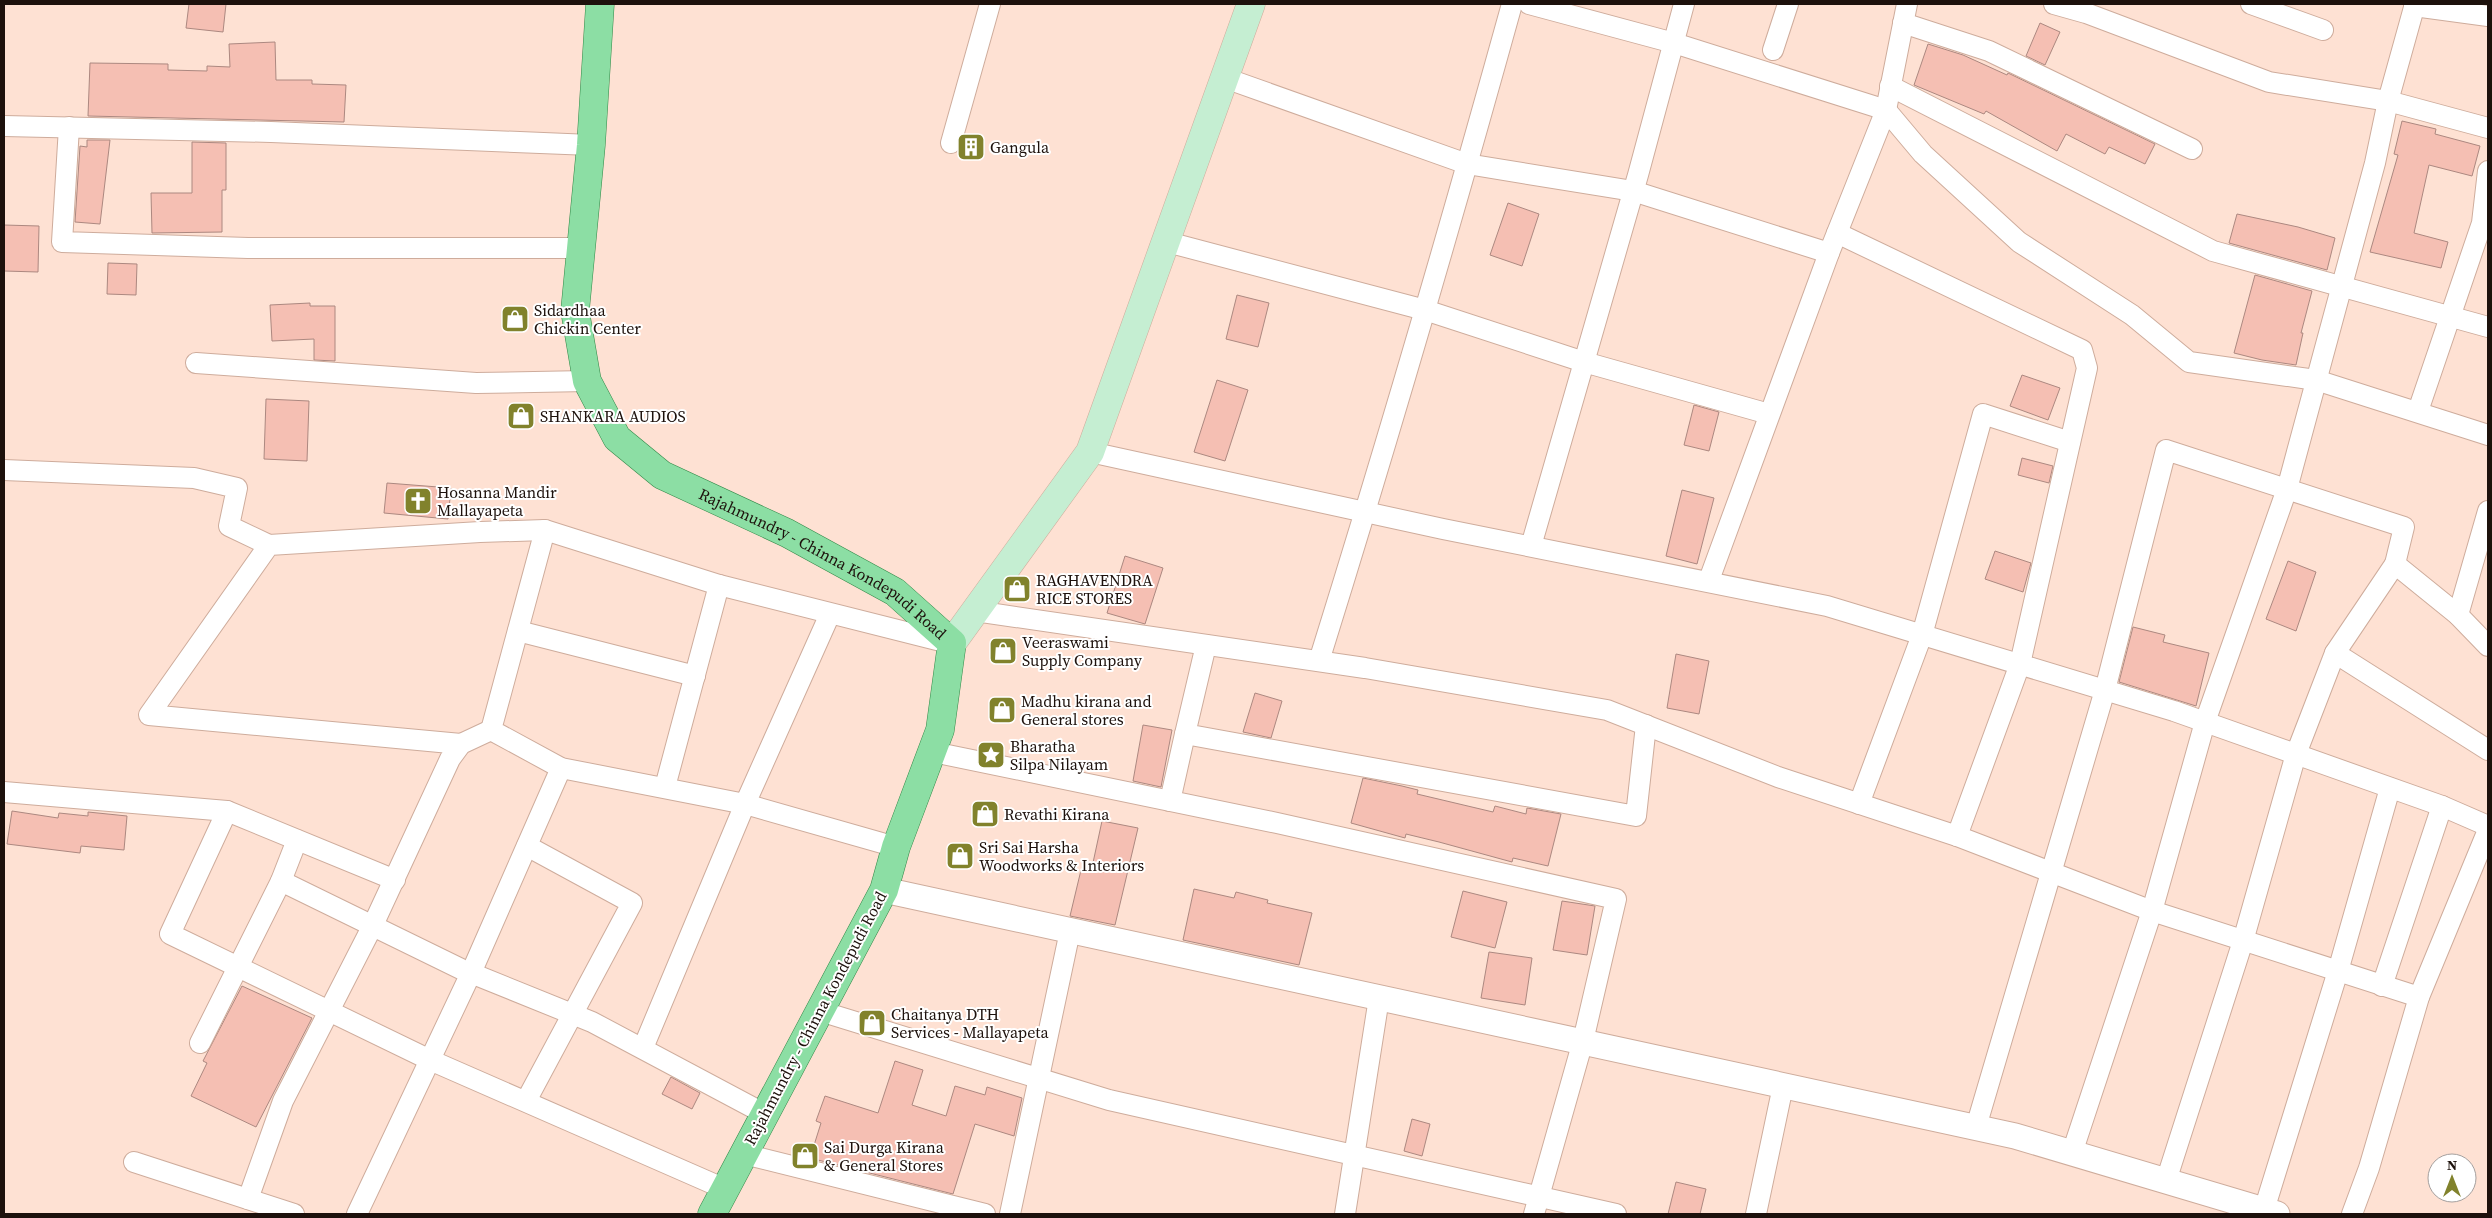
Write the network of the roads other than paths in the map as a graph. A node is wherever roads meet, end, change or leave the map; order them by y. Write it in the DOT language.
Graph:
graph roads {
  1 [pos="600,4"];
  2 [pos="990,4"];
  3 [pos="1251,4"];
  4 [pos="1512,4"];
  5 [pos="1529,4"];
  6 [pos="1684,4"];
  7 [pos="1788,4"];
  8 [pos="1907,4"];
  9 [pos="2054,4"];
  10 [pos="2251,4"];
  11 [pos="2414,5"];
  12 [pos="2488,16"];
  13 [pos="1903,24"];
  14 [pos="2323,30"];
  15 [pos="1674,43"];
  16 [pos="1774,50"];
  17 [pos="1225,78"];
  18 [pos="1890,86"];
  19 [pos="2388,102"];
  20 [pos="1886,110"];
  21 [pos="4,126"];
  22 [pos="69,127"];
  23 [pos="2488,128"];
  24 [pos="951,143"];
  25 [pos="591,145"];
  26 [pos="2192,149"];
  27 [pos="1467,164"];
  28 [pos="2488,171"];
  29 [pos="1633,191"];
  30 [pos="2485,224"];
  31 [pos="1838,233"];
  32 [pos="1167,242"];
  33 [pos="582,248"];
  34 [pos="1829,253"];
  35 [pos="2342,286"];
  36 [pos="1425,310"];
  37 [pos="2451,315"];
  38 [pos="2488,327"];
  39 [pos="1584,362"];
  40 [pos="196,363"];
  41 [pos="2316,380"];
  42 [pos="588,381"];
  43 [pos="2418,411"];
  44 [pos="1769,414"];
  45 [pos="2488,435"];
  46 [pos="2070,442"];
  47 [pos="1090,452"];
  48 [pos="4,470"];
  49 [pos="2287,489"];
  50 [pos="2488,510"];
  51 [pos="1366,512"];
  52 [pos="545,530"];
  53 [pos="269,545"];
  54 [pos="1531,546"];
  55 [pos="2395,564"];
  56 [pos="1709,580"];
  57 [pos="719,585"];
  58 [pos="975,611"];
  59 [pos="830,614"];
  60 [pos="2458,615"];
  61 [pos="518,631"];
  62 [pos="1922,635"];
  63 [pos="952,643"];
  64 [pos="1206,645"];
  65 [pos="2488,646"];
  66 [pos="2335,653"];
  67 [pos="1319,661"];
  68 [pos="2020,664"];
  69 [pos="695,676"];
  70 [pos="2105,690"];
  71 [pos="2205,722"];
  72 [pos="1646,725"];
  73 [pos="491,730"];
  74 [pos="1184,734"];
  75 [pos="461,744"];
  76 [pos="2488,750"];
  77 [pos="932,752"];
  78 [pos="2296,754"];
  79 [pos="561,768"];
  80 [pos="665,787"];
  81 [pos="2390,788"];
  82 [pos="4,792"];
  83 [pos="1170,801"];
  84 [pos="745,804"];
  85 [pos="1859,804"];
  86 [pos="2442,806"];
  87 [pos="227,811"];
  88 [pos="2488,826"];
  89 [pos="2488,830"];
  90 [pos="1958,836"];
  91 [pos="297,840"];
  92 [pos="527,846"];
  93 [pos="896,847"];
  94 [pos="2050,872"];
  95 [pos="395,880"];
  96 [pos="281,881"];
  97 [pos="884,890"];
  98 [pos="2152,911"];
  99 [pos="373,925"];
  100 [pos="1070,931"];
  101 [pos="2243,941"];
  102 [pos="237,966"];
  103 [pos="2338,971"];
  104 [pos="471,973"];
  105 [pos="2382,986"];
  106 [pos="2419,997"];
  107 [pos="1379,998"];
  108 [pos="330,1011"];
  109 [pos="820,1011"];
  110 [pos="574,1014"];
  111 [pos="1583,1041"];
  112 [pos="200,1043"];
  113 [pos="643,1048"];
  114 [pos="430,1060"];
  115 [pos="1039,1078"];
  116 [pos="1783,1086"];
  117 [pos="526,1101"];
  118 [pos="765,1114"];
  119 [pos="1976,1127"];
  120 [pos="2072,1153"];
  121 [pos="744,1154"];
  122 [pos="1355,1154"];
  123 [pos="134,1162"];
  124 [pos="2166,1181"];
  125 [pos="725,1189"];
  126 [pos="248,1199"];
  127 [pos="1537,1205"];
  128 [pos="2270,1212"];
  129 [pos="294,1214"];
  130 [pos="357,1214"];
  131 [pos="712,1214"];
  132 [pos="985,1214"];
  133 [pos="1010,1214"];
  134 [pos="1345,1214"];
  135 [pos="1616,1214"];
  136 [pos="1756,1214"];
  137 [pos="2352,1214"];
  1 -- 25 [label="main road, Rajahmundry - Chinna Kondepudi Road"];
  2 -- 24 [label="street"];
  3 -- 17 [label="main road"];
  4 -- 27 [label="street"];
  5 -- 15 [label="street"];
  6 -- 15 [label="street"];
  7 -- 16 [label="street"];
  8 -- 13 [label="street"];
  9 -- 19 [label="street"];
  10 -- 14 [label="street"];
  11 -- 12 [label="street"];
  11 -- 19 [label="street"];
  13 -- 18 [label="street"];
  13 -- 26 [label="street"];
  15 -- 20 [label="street"];
  15 -- 29 [label="street"];
  17 -- 27 [label="street"];
  17 -- 32 [label="main road"];
  18 -- 20 [label="street"];
  18 -- 35 [label="street"];
  19 -- 23 [label="street"];
  19 -- 35 [label="street"];
  20 -- 31 [label="street"];
  20 -- 41 [label="street"];
  21 -- 22 [label="street"];
  22 -- 25 [label="street"];
  22 -- 33 [label="street"];
  25 -- 33 [label="main road, Rajahmundry - Chinna Kondepudi Road"];
  27 -- 29 [label="street"];
  27 -- 36 [label="street"];
  28 -- 30 [label="street"];
  29 -- 34 [label="street"];
  29 -- 39 [label="street"];
  30 -- 37 [label="street"];
  31 -- 34 [label="street"];
  31 -- 46 [label="street"];
  32 -- 36 [label="street"];
  32 -- 47 [label="main road"];
  33 -- 42 [label="main road, Rajahmundry - Chinna Kondepudi Road"];
  34 -- 44 [label="street"];
  35 -- 37 [label="street"];
  35 -- 41 [label="street"];
  36 -- 39 [label="street"];
  36 -- 51 [label="street"];
  37 -- 38 [label="street"];
  37 -- 43 [label="street"];
  39 -- 44 [label="street"];
  39 -- 54 [label="street"];
  40 -- 42 [label="street"];
  41 -- 43 [label="street"];
  41 -- 49 [label="street"];
  42 -- 63 [label="main road, Rajahmundry - Chinna Kondepudi Road"];
  43 -- 45 [label="street"];
  44 -- 56 [label="street"];
  46 -- 62 [label="street"];
  46 -- 68 [label="street"];
  47 -- 51 [label="street"];
  47 -- 58 [label="main road"];
  48 -- 53 [label="street"];
  49 -- 55 [label="street"];
  49 -- 70 [label="street"];
  49 -- 71 [label="street"];
  50 -- 60 [label="street"];
  51 -- 54 [label="street"];
  51 -- 67 [label="street"];
  52 -- 53 [label="street"];
  52 -- 57 [label="street"];
  52 -- 61 [label="street"];
  53 -- 75 [label="street"];
  54 -- 56 [label="street"];
  55 -- 60 [label="street"];
  55 -- 66 [label="street"];
  56 -- 62 [label="street"];
  57 -- 59 [label="street"];
  57 -- 69 [label="street"];
  58 -- 63 [label="main road"];
  58 -- 64 [label="street"];
  59 -- 63 [label="street"];
  59 -- 84 [label="street"];
  60 -- 65 [label="street"];
  61 -- 69 [label="street"];
  61 -- 73 [label="street"];
  62 -- 68 [label="street"];
  62 -- 85 [label="street"];
  63 -- 77 [label="main road, Rajahmundry - Chinna Kondepudi Road"];
  64 -- 67 [label="street"];
  64 -- 74 [label="street"];
  66 -- 76 [label="street"];
  66 -- 78 [label="street"];
  67 -- 72 [label="street"];
  68 -- 70 [label="street"];
  68 -- 90 [label="street"];
  69 -- 80 [label="street"];
  70 -- 71 [label="street"];
  70 -- 94 [label="street"];
  71 -- 78 [label="street"];
  71 -- 98 [label="street"];
  72 -- 74 [label="street"];
  72 -- 85 [label="street"];
  73 -- 75 [label="street"];
  73 -- 79 [label="street"];
  74 -- 83 [label="street"];
  75 -- 95 [label="street"];
  77 -- 83 [label="street"];
  77 -- 93 [label="main road, Rajahmundry - Chinna Kondepudi Road"];
  78 -- 81 [label="street"];
  78 -- 101 [label="street"];
  79 -- 80 [label="street"];
  79 -- 92 [label="street"];
  80 -- 84 [label="street"];
  81 -- 86 [label="street"];
  81 -- 103 [label="street"];
  82 -- 87 [label="street"];
  83 -- 111 [label="street"];
  84 -- 93 [label="street"];
  84 -- 113 [label="street"];
  85 -- 90 [label="street"];
  86 -- 88 [label="street"];
  86 -- 105 [label="street"];
  87 -- 91 [label="street"];
  87 -- 102 [label="street"];
  89 -- 106 [label="street"];
  90 -- 94 [label="street"];
  91 -- 95 [label="street"];
  91 -- 96 [label="street"];
  92 -- 104 [label="street"];
  92 -- 110 [label="street"];
  93 -- 97 [label="main road, Rajahmundry - Chinna Kondepudi Road"];
  94 -- 98 [label="street"];
  94 -- 119 [label="street"];
  95 -- 99 [label="street"];
  96 -- 99 [label="street"];
  96 -- 102 [label="street"];
  97 -- 100 [label="street"];
  97 -- 109 [label="main road, Rajahmundry - Chinna Kondepudi Road"];
  98 -- 101 [label="street"];
  98 -- 120 [label="street"];
  99 -- 104 [label="street"];
  99 -- 108 [label="street"];
  100 -- 107 [label="street"];
  100 -- 115 [label="street"];
  101 -- 103 [label="street"];
  101 -- 124 [label="street"];
  102 -- 108 [label="street"];
  102 -- 112 [label="street"];
  103 -- 105 [label="street"];
  103 -- 128 [label="street"];
  104 -- 110 [label="street"];
  104 -- 114 [label="street"];
  105 -- 106 [label="street"];
  106 -- 137 [label="street"];
  107 -- 111 [label="street"];
  107 -- 122 [label="street"];
  108 -- 114 [label="street"];
  108 -- 126 [label="street"];
  109 -- 115 [label="street"];
  109 -- 118 [label="main road, Rajahmundry - Chinna Kondepudi Road"];
  110 -- 113 [label="street"];
  110 -- 117 [label="street"];
  111 -- 116 [label="street"];
  111 -- 127 [label="street"];
  113 -- 118 [label="street"];
  114 -- 117 [label="street"];
  114 -- 130 [label="street"];
  115 -- 122 [label="street"];
  115 -- 133 [label="street"];
  116 -- 119 [label="street"];
  116 -- 136 [label="street"];
  117 -- 125 [label="street"];
  118 -- 121 [label="main road, Rajahmundry - Chinna Kondepudi Road"];
  119 -- 120 [label="street"];
  120 -- 124 [label="street"];
  121 -- 125 [label="main road, Rajahmundry - Chinna Kondepudi Road"];
  121 -- 132 [label="street"];
  122 -- 127 [label="street"];
  122 -- 134 [label="street"];
  123 -- 126 [label="street"];
  124 -- 128 [label="street"];
  125 -- 131 [label="main road, Rajahmundry - Chinna Kondepudi Road"];
  126 -- 129 [label="street"];
  127 -- 135 [label="street"];
}
